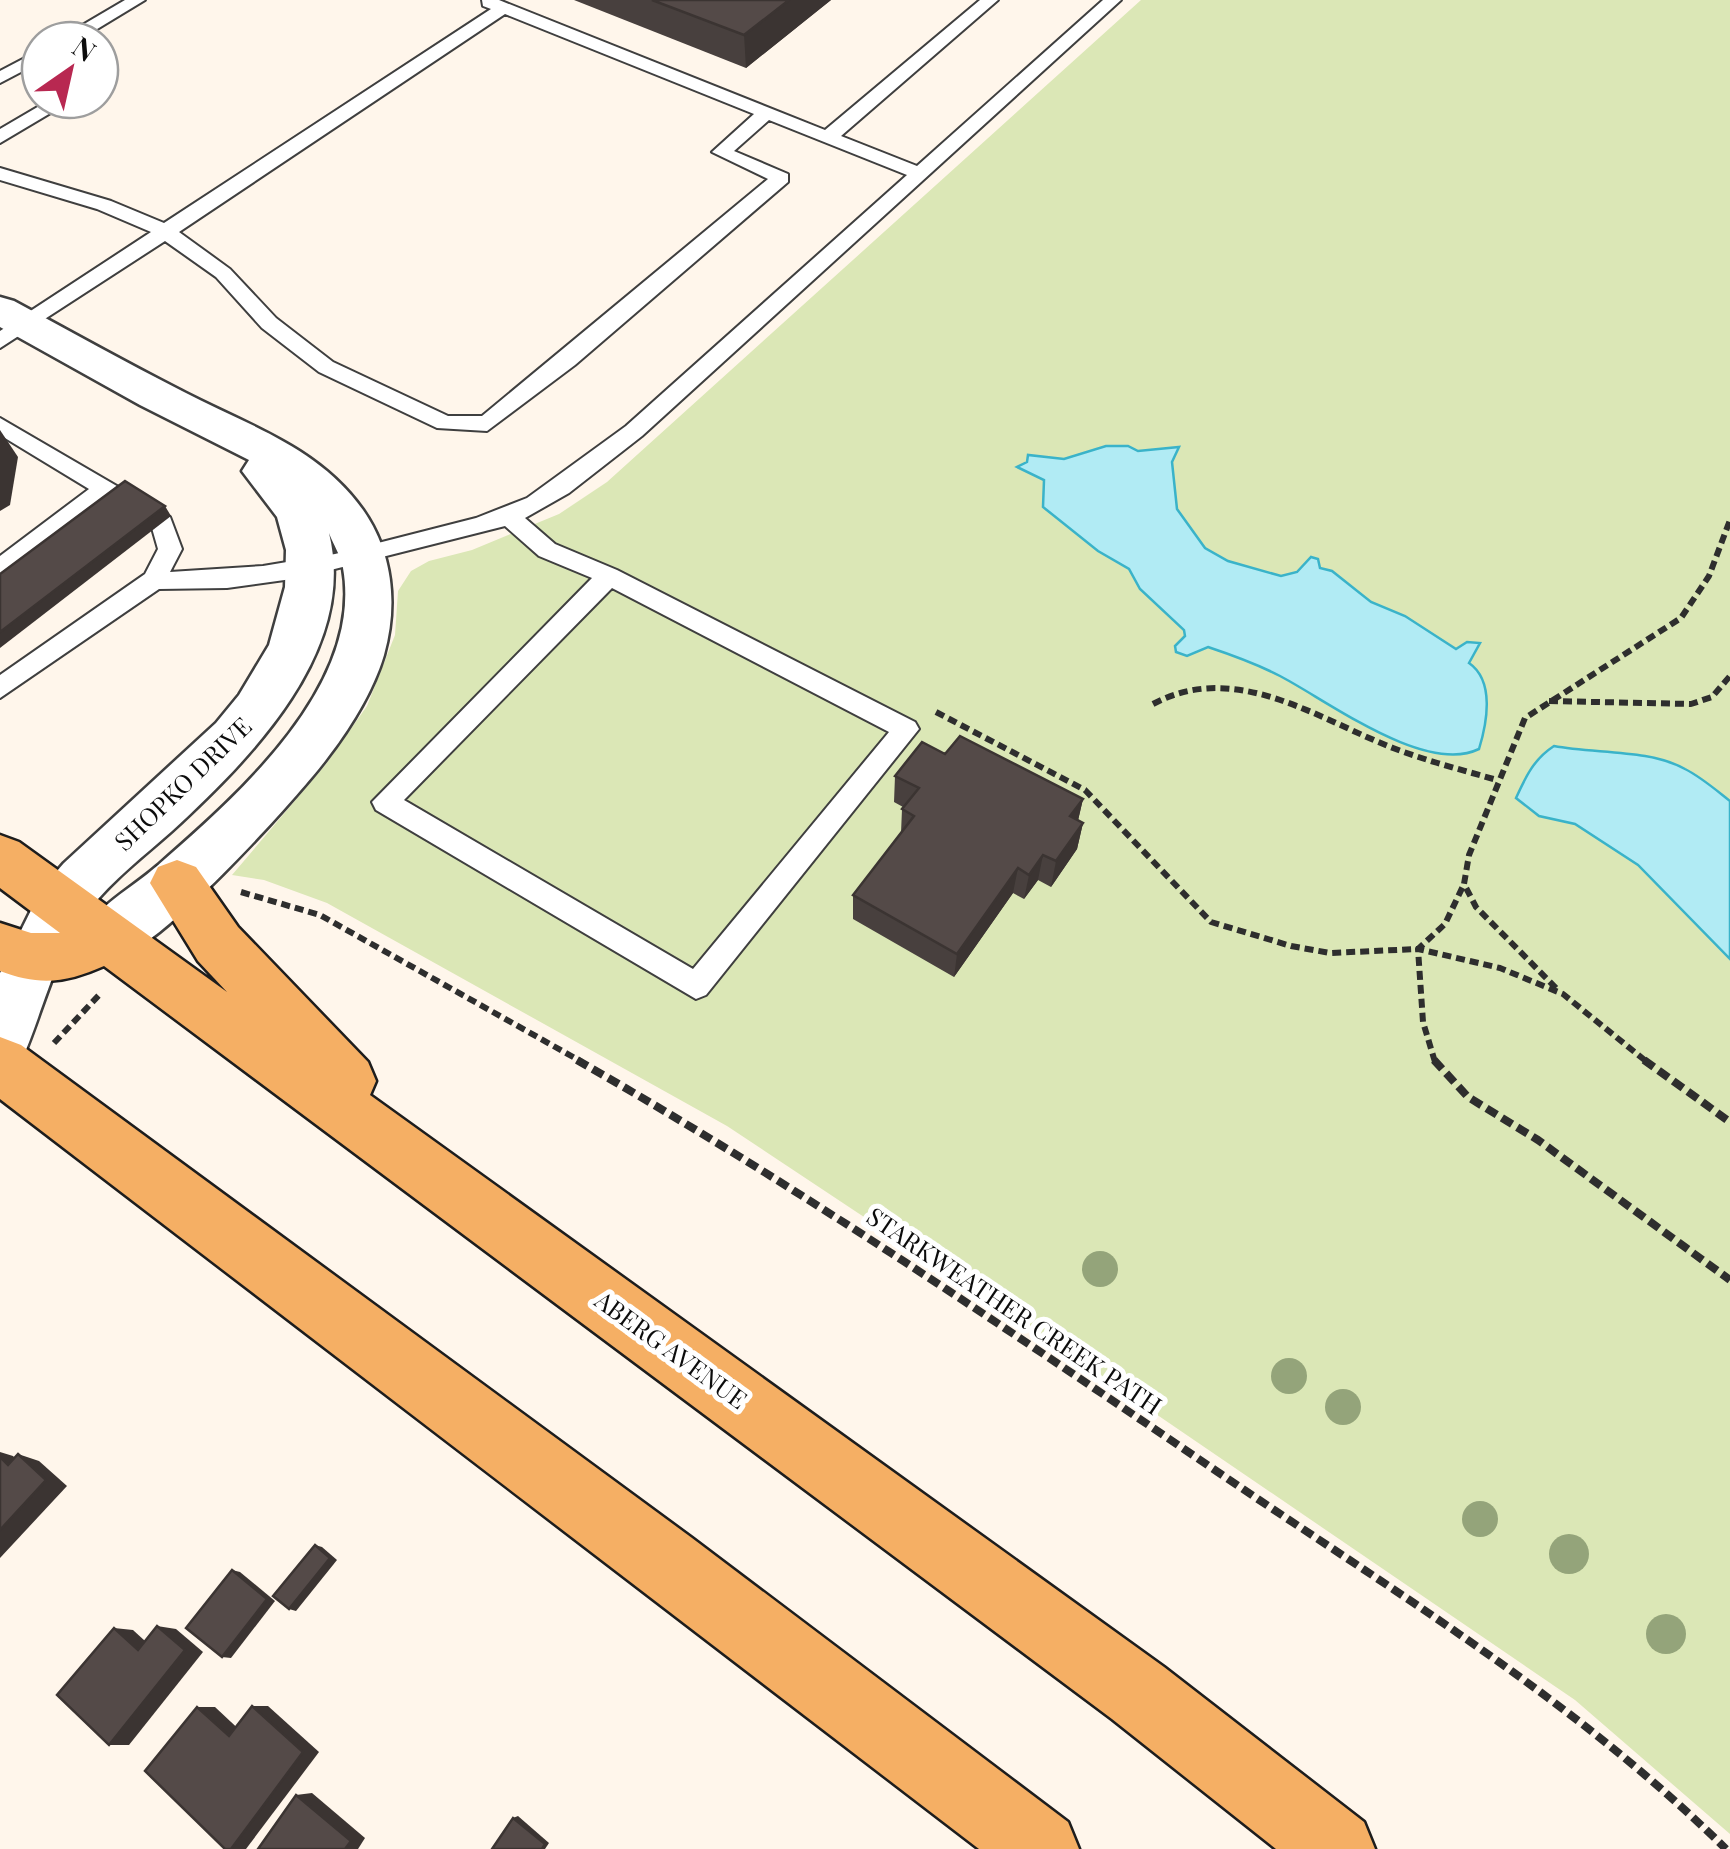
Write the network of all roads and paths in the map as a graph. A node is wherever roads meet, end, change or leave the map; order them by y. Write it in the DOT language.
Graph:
graph roads {
  1 [pos="137,0"];
  2 [pos="484,0"];
  3 [pos="990,0"];
  4 [pos="1113,0"];
  5 [pos="503,8"];
  6 [pos="102,20"];
  7 [pos="767,113"];
  8 [pos="30,120"];
  9 [pos="0,137"];
  10 [pos="828,137"];
  11 [pos="0,174"];
  12 [pos="920,174"];
  13 [pos="165,231"];
  14 [pos="8,325"];
  15 [pos="208,423"];
  16 [pos="0,425"];
  17 [pos="106,488"];
  18 [pos="507,515"];
  19 [pos="1730,520"];
  20 [pos="366,556"];
  21 [pos="312,566"];
  22 [pos="0,568"];
  23 [pos="609,576"];
  24 [pos="154,580"];
  25 [pos="1730,676"];
  26 [pos="0,688"];
  27 [pos="1548,700"];
  28 [pos="1153,704"];
  29 [pos="891,721"];
  30 [pos="1497,780"];
  31 [pos="0,858"];
  32 [pos="1464,884"];
  33 [pos="203,888"];
  34 [pos="62,904"];
  35 [pos="108,937"];
  36 [pos="1418,949"];
  37 [pos="18,954"];
  38 [pos="1563,994"];
  39 [pos="0,1046"];
  40 [pos="0,1064"];
  41 [pos="1730,1122"];
  42 [pos="412,1160"];
  43 [pos="1730,1280"];
  44 [pos="1041,1849"];
  45 [pos="1337,1849"];
  46 [pos="1726,1849"];
  1 -- 6 [label="lane"];
  2 -- 5 [label="lane"];
  3 -- 10 [label="lane"];
  4 -- 12 [label="lane"];
  5 -- 7 [label="lane"];
  5 -- 13 [label="lane"];
  7 -- 10 [label="lane"];
  7 -- 13 [label="lane"];
  8 -- 9 [label="lane"];
  10 -- 12 [label="lane"];
  11 -- 13 [label="lane"];
  12 -- 18 [label="lane"];
  13 -- 14 [label="lane"];
  14 -- 15 [label="street, SHOPKO DRIVE"];
  15 -- 20 [label="street, SHOPKO DRIVE"];
  15 -- 21 [label="street, SHOPKO DRIVE"];
  16 -- 17 [label="lane"];
  17 -- 22 [label="lane"];
  17 -- 24 [label="lane"];
  18 -- 20 [label="lane"];
  18 -- 23 [label="lane"];
  19 -- 27 [label="path"];
  20 -- 21 [label="lane"];
  20 -- 33 [label="street, SHOPKO DRIVE"];
  21 -- 24 [label="lane"];
  21 -- 34 [label="street, SHOPKO DRIVE"];
  23 -- 29 [label="lane"];
  23 -- 29 [label="lane"];
  24 -- 26 [label="lane"];
  25 -- 27 [label="path"];
  27 -- 30 [label="path"];
  28 -- 30 [label="path"];
  29 -- 36 [label="path"];
  30 -- 32 [label="path"];
  31 -- 34 [label="main road, ABERG AVENUE"];
  32 -- 36 [label="path"];
  32 -- 38 [label="path"];
  33 -- 35 [label="street, SHOPKO DRIVE"];
  33 -- 42 [label="main road"];
  33 -- 46 [label="path, STARKWEATHER CREEK PATH"];
  34 -- 35 [label="main road, ABERG AVENUE"];
  34 -- 37 [label="street, SHOPKO DRIVE"];
  35 -- 37 [label="main road"];
  35 -- 42 [label="main road, ABERG AVENUE"];
  36 -- 38 [label="path"];
  36 -- 43 [label="path"];
  37 -- 39 [label="street, SHOPKO DRIVE"];
  38 -- 41 [label="path"];
  40 -- 44 [label="main road"];
  42 -- 45 [label="main road, ABERG AVENUE"];
}
